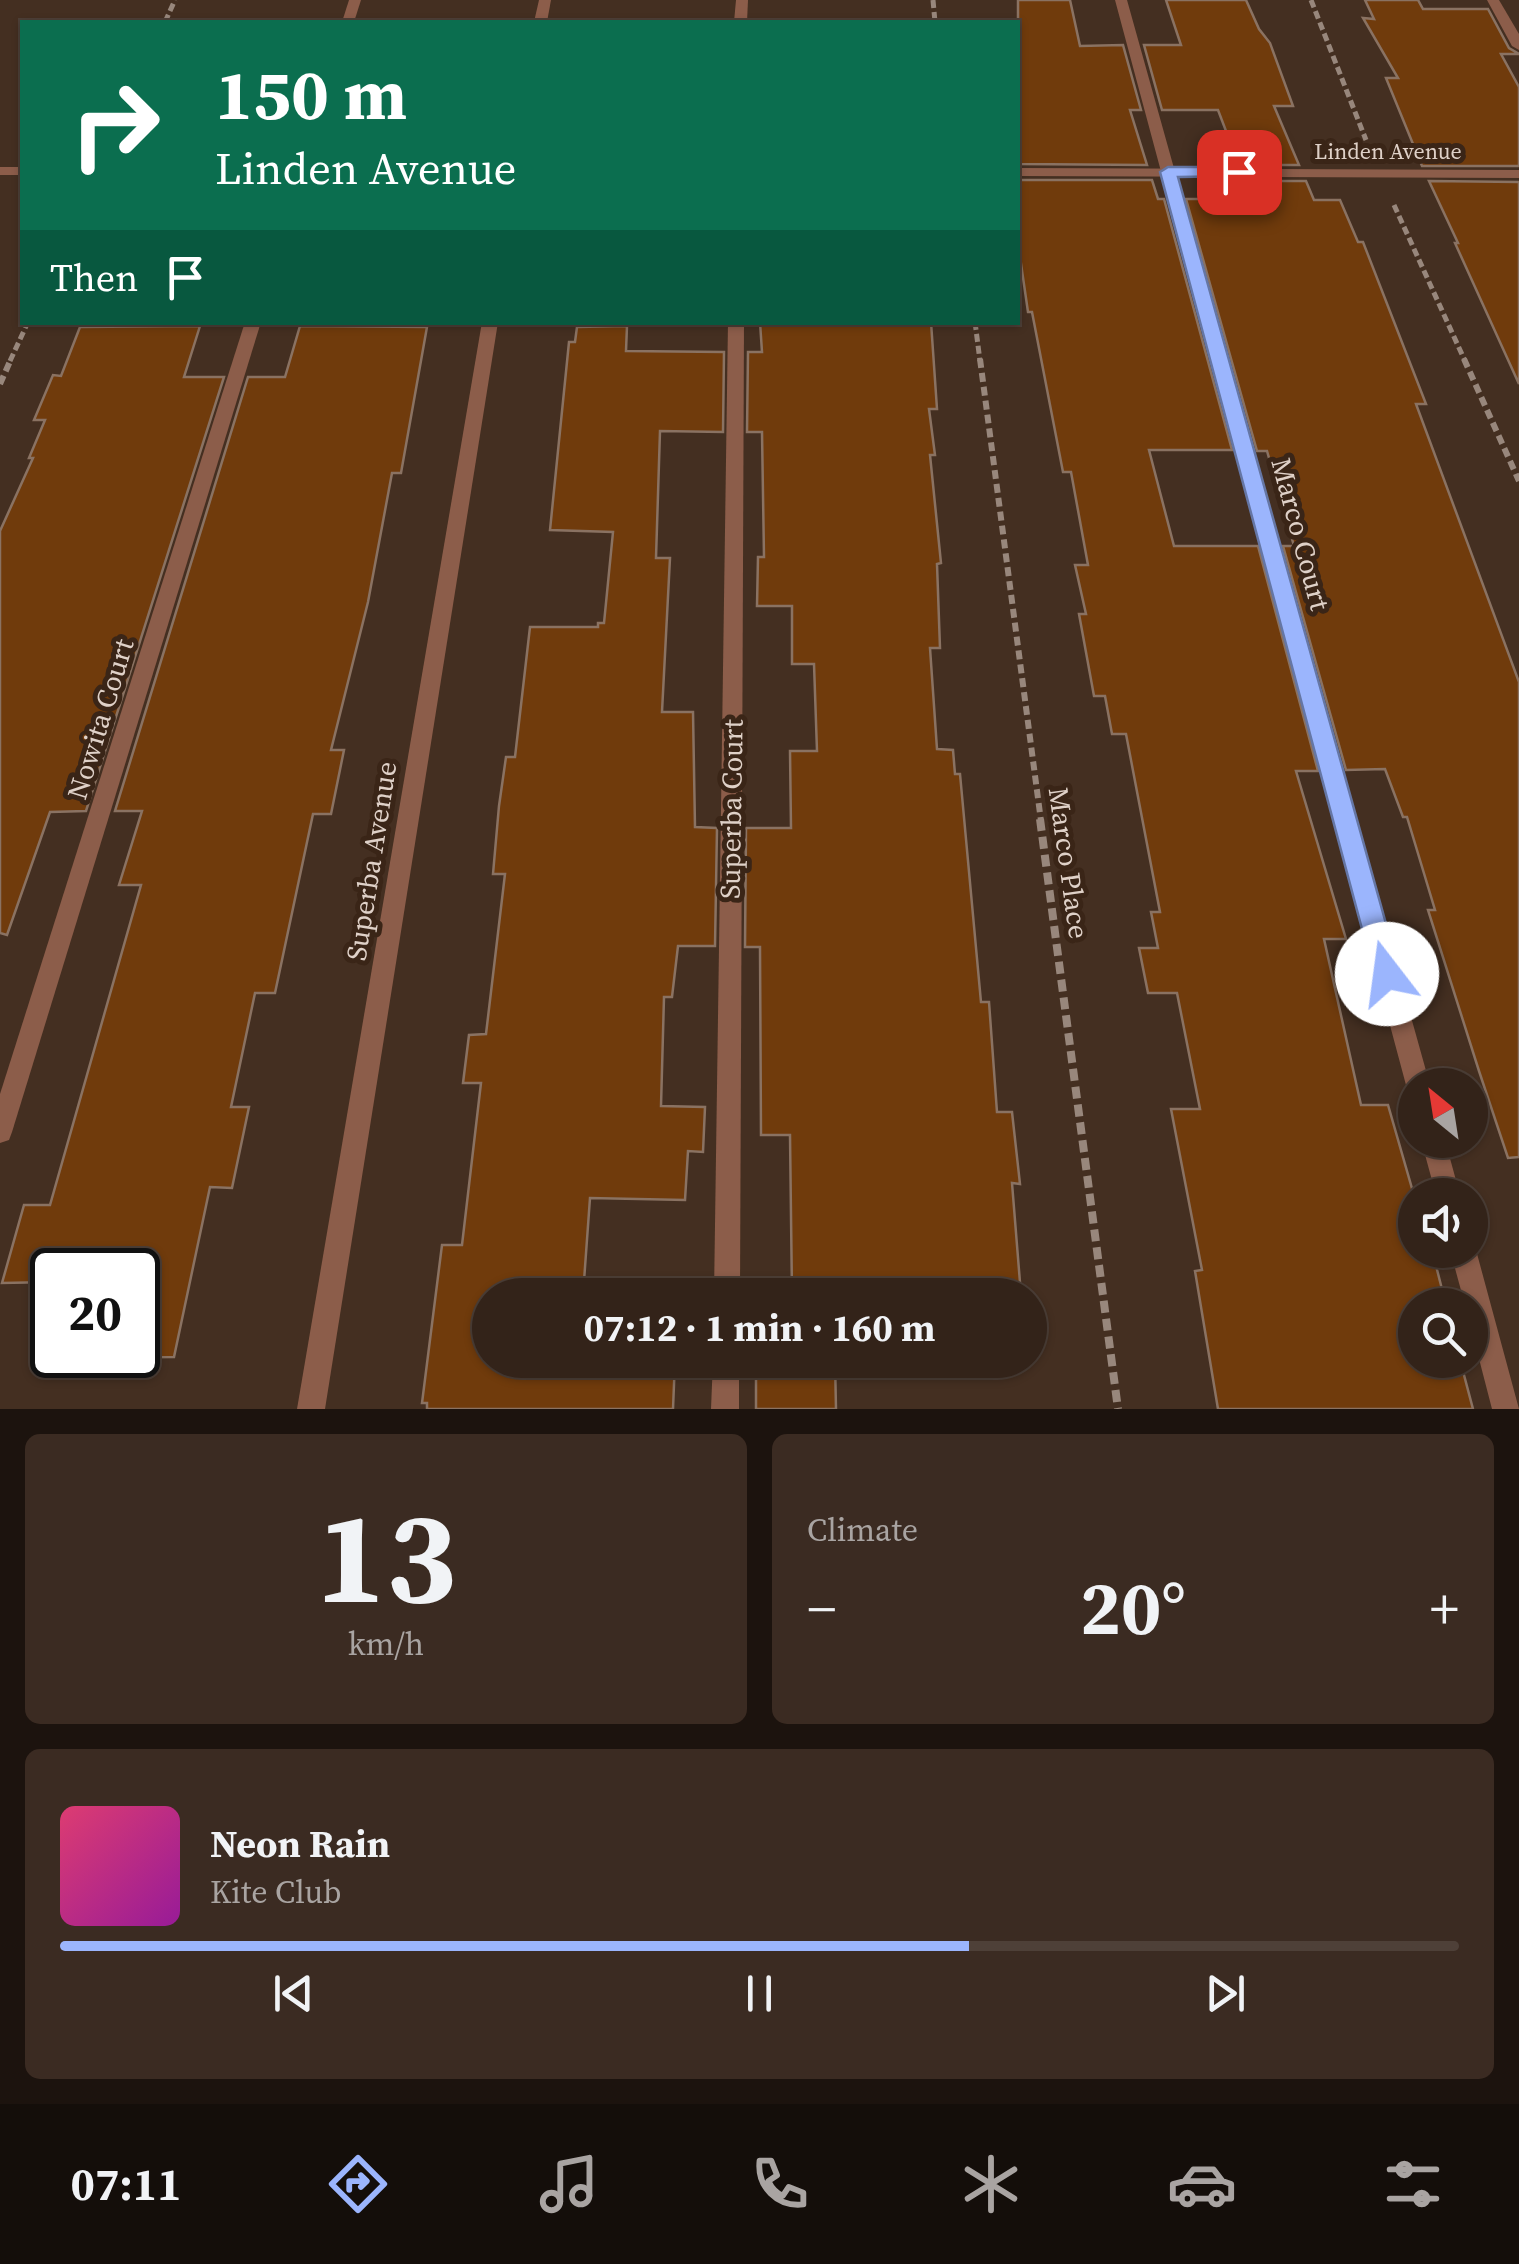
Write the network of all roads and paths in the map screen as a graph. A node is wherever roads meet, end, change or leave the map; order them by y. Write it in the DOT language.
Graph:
graph roads {
  1 [pos="1121,0"];
  2 [pos="1311,0"];
  3 [pos="1493,0"];
  4 [pos="1519,46"];
  5 [pos="1366,140"];
  6 [pos="1020,172"];
  7 [pos="1168,172"];
  8 [pos="1519,174"];
  9 [pos="1387,189"];
  10 [pos="27,325"];
  11 [pos="252,325"];
  12 [pos="490,325"];
  13 [pos="736,325"];
  14 [pos="975,325"];
  15 [pos="0,384"];
  16 [pos="1519,481"];
  17 [pos="1413,1068"];
  18 [pos="0,1132"];
  19 [pos="1468,1268"];
  20 [pos="726,1278"];
  21 [pos="726,1378"];
  22 [pos="311,1409"];
  23 [pos="726,1409"];
  24 [pos="1118,1409"];
  25 [pos="1506,1409"];
  1 -- 7 [label="street, Marco Court"];
  2 -- 5 [label="path"];
  3 -- 4 [label="street"];
  6 -- 7 [label="street, Linden Avenue"];
  7 -- 8 [label="street, Linden Avenue"];
  7 -- 17 [label="street, Marco Court"];
  9 -- 16 [label="path"];
  10 -- 15 [label="path"];
  11 -- 18 [label="street, Nowita Court"];
  12 -- 22 [label="street, Superba Avenue"];
  13 -- 20 [label="street, Superba Court"];
  14 -- 24 [label="path, Marco Place"];
  19 -- 25 [label="street"];
  21 -- 23 [label="street"];
}
